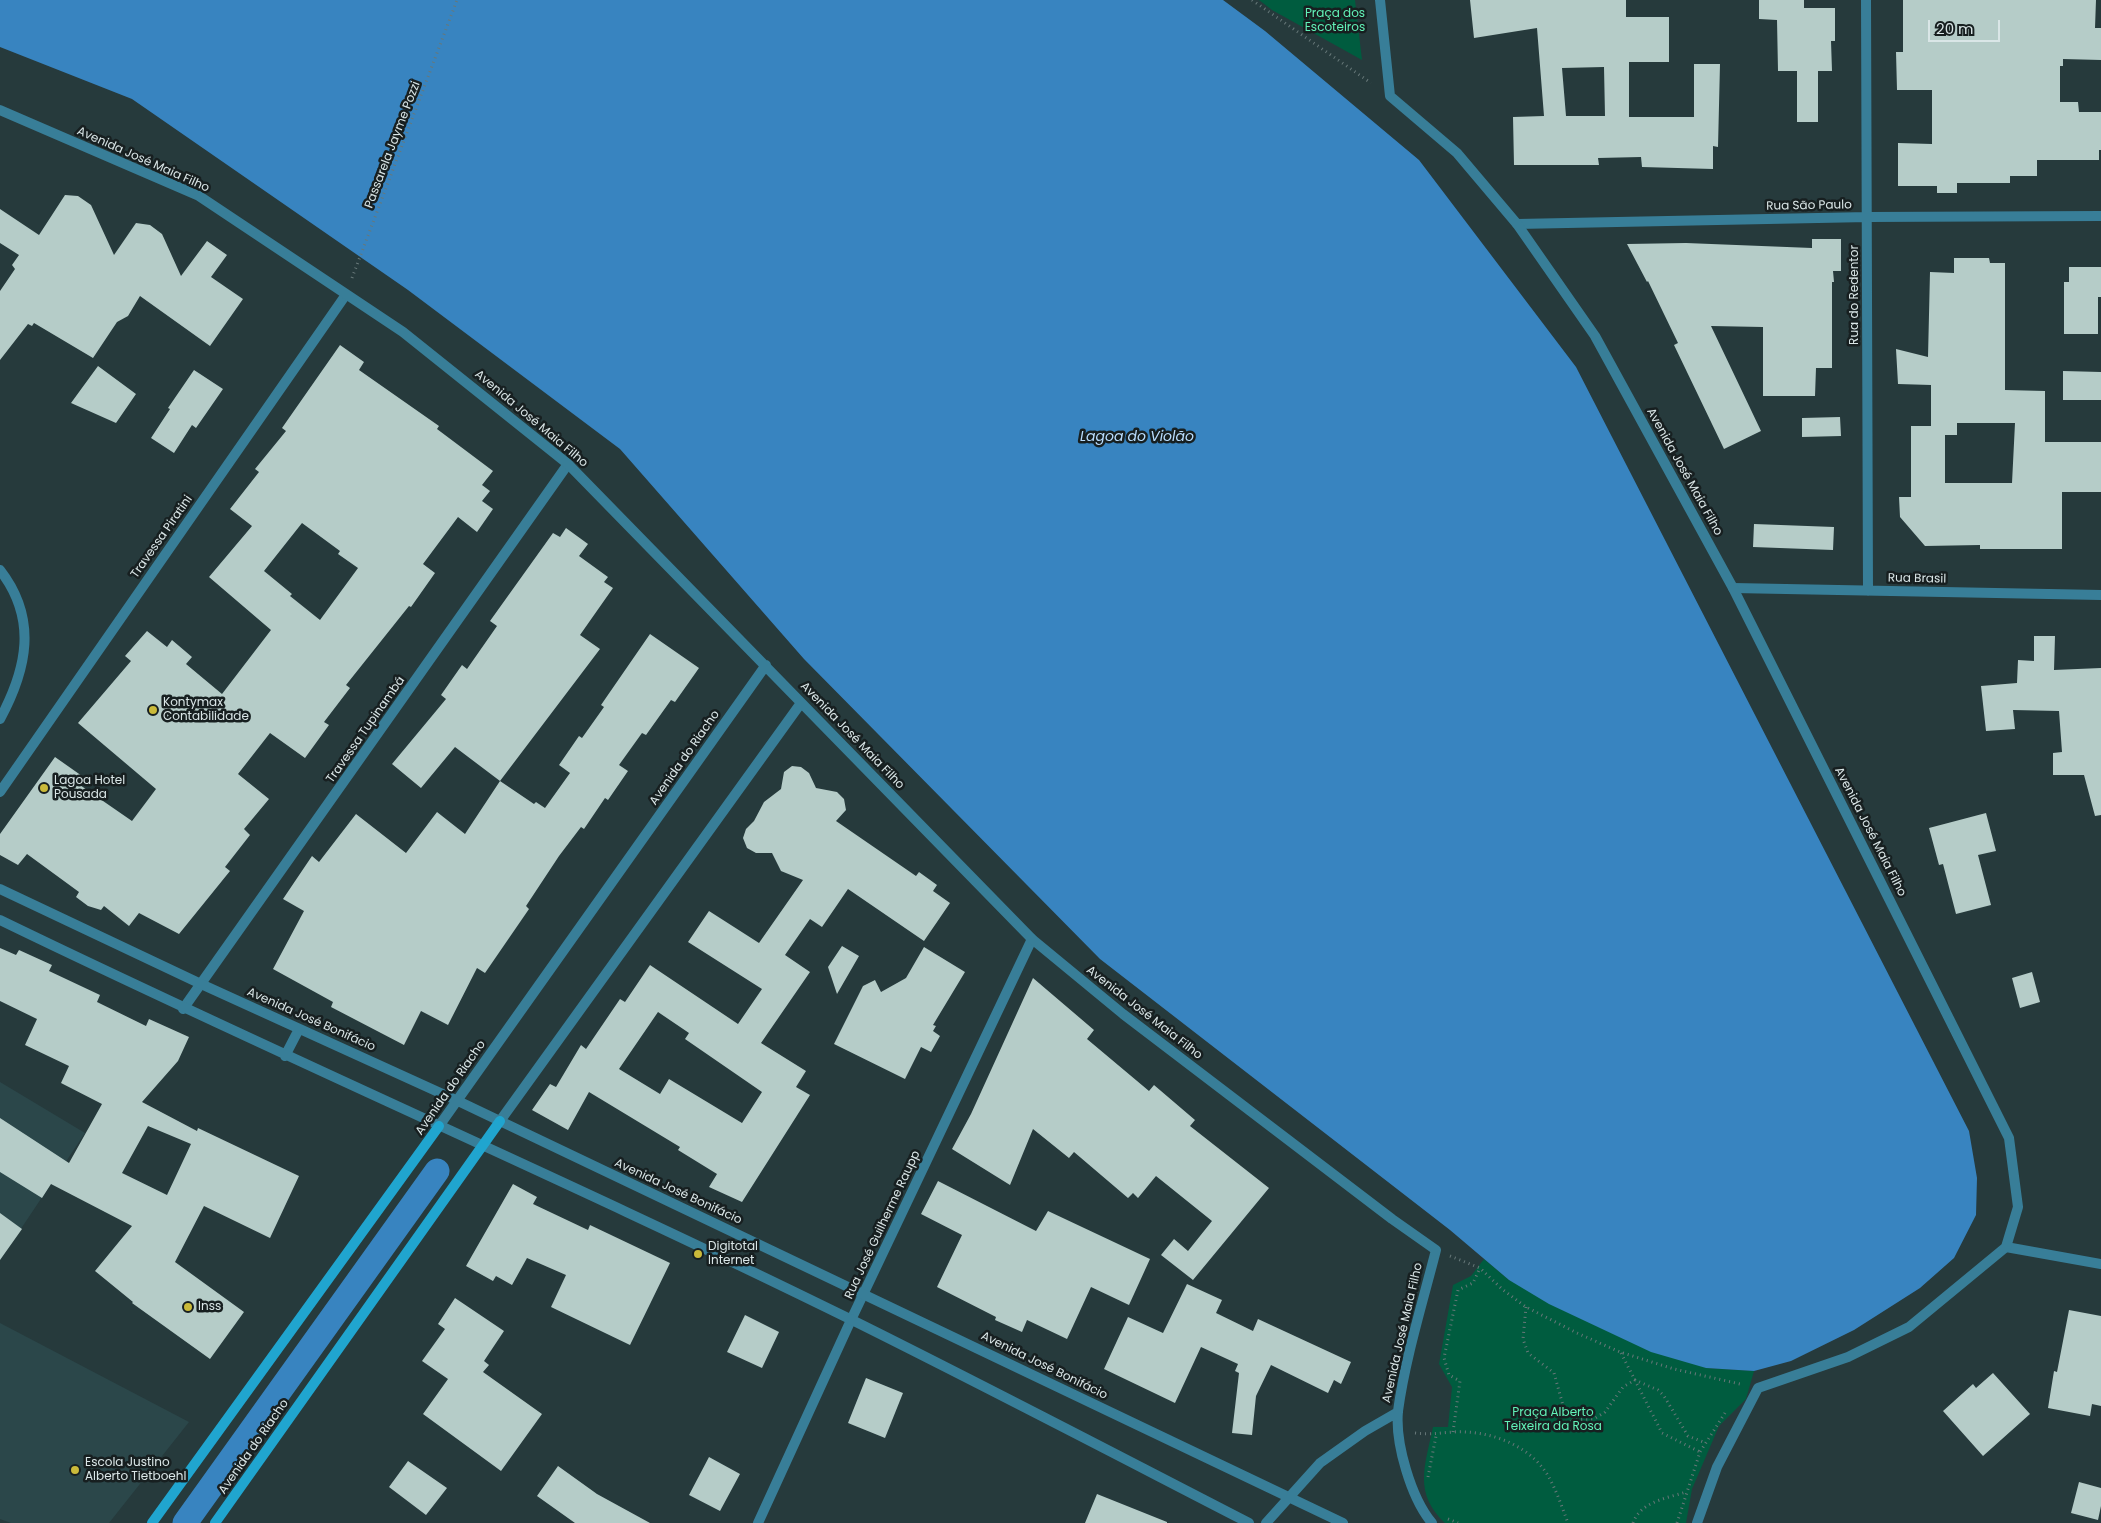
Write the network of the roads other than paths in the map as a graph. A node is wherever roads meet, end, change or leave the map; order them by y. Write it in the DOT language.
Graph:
graph roads {
  1 [pos="1380,0"];
  2 [pos="1866,0"];
  3 [pos="0,110"];
  4 [pos="2101,216"];
  5 [pos="1868,217"];
  6 [pos="1517,224"];
  7 [pos="345,296"];
  8 [pos="568,464"];
  9 [pos="0,570"];
  10 [pos="1734,588"];
  11 [pos="1868,591"];
  12 [pos="2101,595"];
  13 [pos="766,665"];
  14 [pos="801,703"];
  15 [pos="0,719"];
  16 [pos="0,792"];
  17 [pos="0,889"];
  18 [pos="0,920"];
  19 [pos="1032,939"];
  20 [pos="201,984"];
  21 [pos="183,1009"];
  22 [pos="299,1029"];
  23 [pos="284,1056"];
  24 [pos="458,1101"];
  25 [pos="500,1121"];
  26 [pos="439,1126"];
  27 [pos="484,1146"];
  28 [pos="2006,1247"];
  29 [pos="2101,1264"];
  30 [pos="864,1294"];
  31 [pos="851,1320"];
  32 [pos="1398,1412"];
  33 [pos="1288,1496"];
  34 [pos="152,1523"];
  35 [pos="215,1523"];
  36 [pos="758,1523"];
  37 [pos="1249,1523"];
  38 [pos="1266,1523"];
  39 [pos="1343,1523"];
  40 [pos="1432,1523"];
  41 [pos="1697,1523"];
  1 -- 6 [label="street, Avenida José Maia Filho"];
  2 -- 5 [label="street, Rua do Redentor"];
  3 -- 7 [label="street, Avenida José Maia Filho"];
  4 -- 5 [label="street, Rua São Paulo"];
  5 -- 6 [label="street, Rua São Paulo"];
  5 -- 11 [label="street, Rua do Redentor"];
  6 -- 10 [label="street, Avenida José Maia Filho"];
  7 -- 8 [label="street, Avenida José Maia Filho"];
  7 -- 16 [label="street, Travessa Piratini"];
  8 -- 13 [label="street, Avenida José Maia Filho"];
  8 -- 20 [label="street, Travessa Tupinambá"];
  9 -- 15 [label="street"];
  10 -- 11 [label="street, Rua Brasil"];
  10 -- 28 [label="street, Avenida José Maia Filho"];
  11 -- 12 [label="street, Rua Brasil"];
  13 -- 14 [label="street, Avenida José Maia Filho"];
  13 -- 24 [label="street, Avenida do Riacho"];
  14 -- 19 [label="street, Avenida José Maia Filho"];
  14 -- 25 [label="street, Avenida do Riacho"];
  17 -- 20 [label="street, Avenida José Bonifácio"];
  18 -- 21 [label="street"];
  19 -- 30 [label="street, Rua José Guilherme Raupp"];
  19 -- 32 [label="street, Avenida José Maia Filho"];
  20 -- 21 [label="street, Travessa Tupinambá"];
  20 -- 22 [label="street, Avenida José Bonifácio"];
  21 -- 23 [label="street"];
  22 -- 23 [label="street"];
  22 -- 24 [label="street, Avenida José Bonifácio"];
  23 -- 26 [label="street"];
  24 -- 25 [label="street, Avenida José Bonifácio"];
  24 -- 26 [label="street, Avenida do Riacho"];
  25 -- 27 [label="main road, Avenida do Riacho"];
  25 -- 30 [label="street, Avenida José Bonifácio"];
  26 -- 27 [label="street"];
  26 -- 34 [label="main road, Avenida do Riacho"];
  27 -- 31 [label="street"];
  27 -- 35 [label="main road, Avenida do Riacho"];
  28 -- 29 [label="street"];
  28 -- 41 [label="street"];
  30 -- 31 [label="street, Rua José Guilherme Raupp"];
  30 -- 33 [label="street, Avenida José Bonifácio"];
  31 -- 36 [label="street, Rua José Guilherme Raupp"];
  31 -- 37 [label="street"];
  32 -- 33 [label="street"];
  32 -- 40 [label="street, Avenida José Maia Filho"];
  33 -- 38 [label="street"];
  33 -- 39 [label="street, Avenida José Bonifácio"];
}
